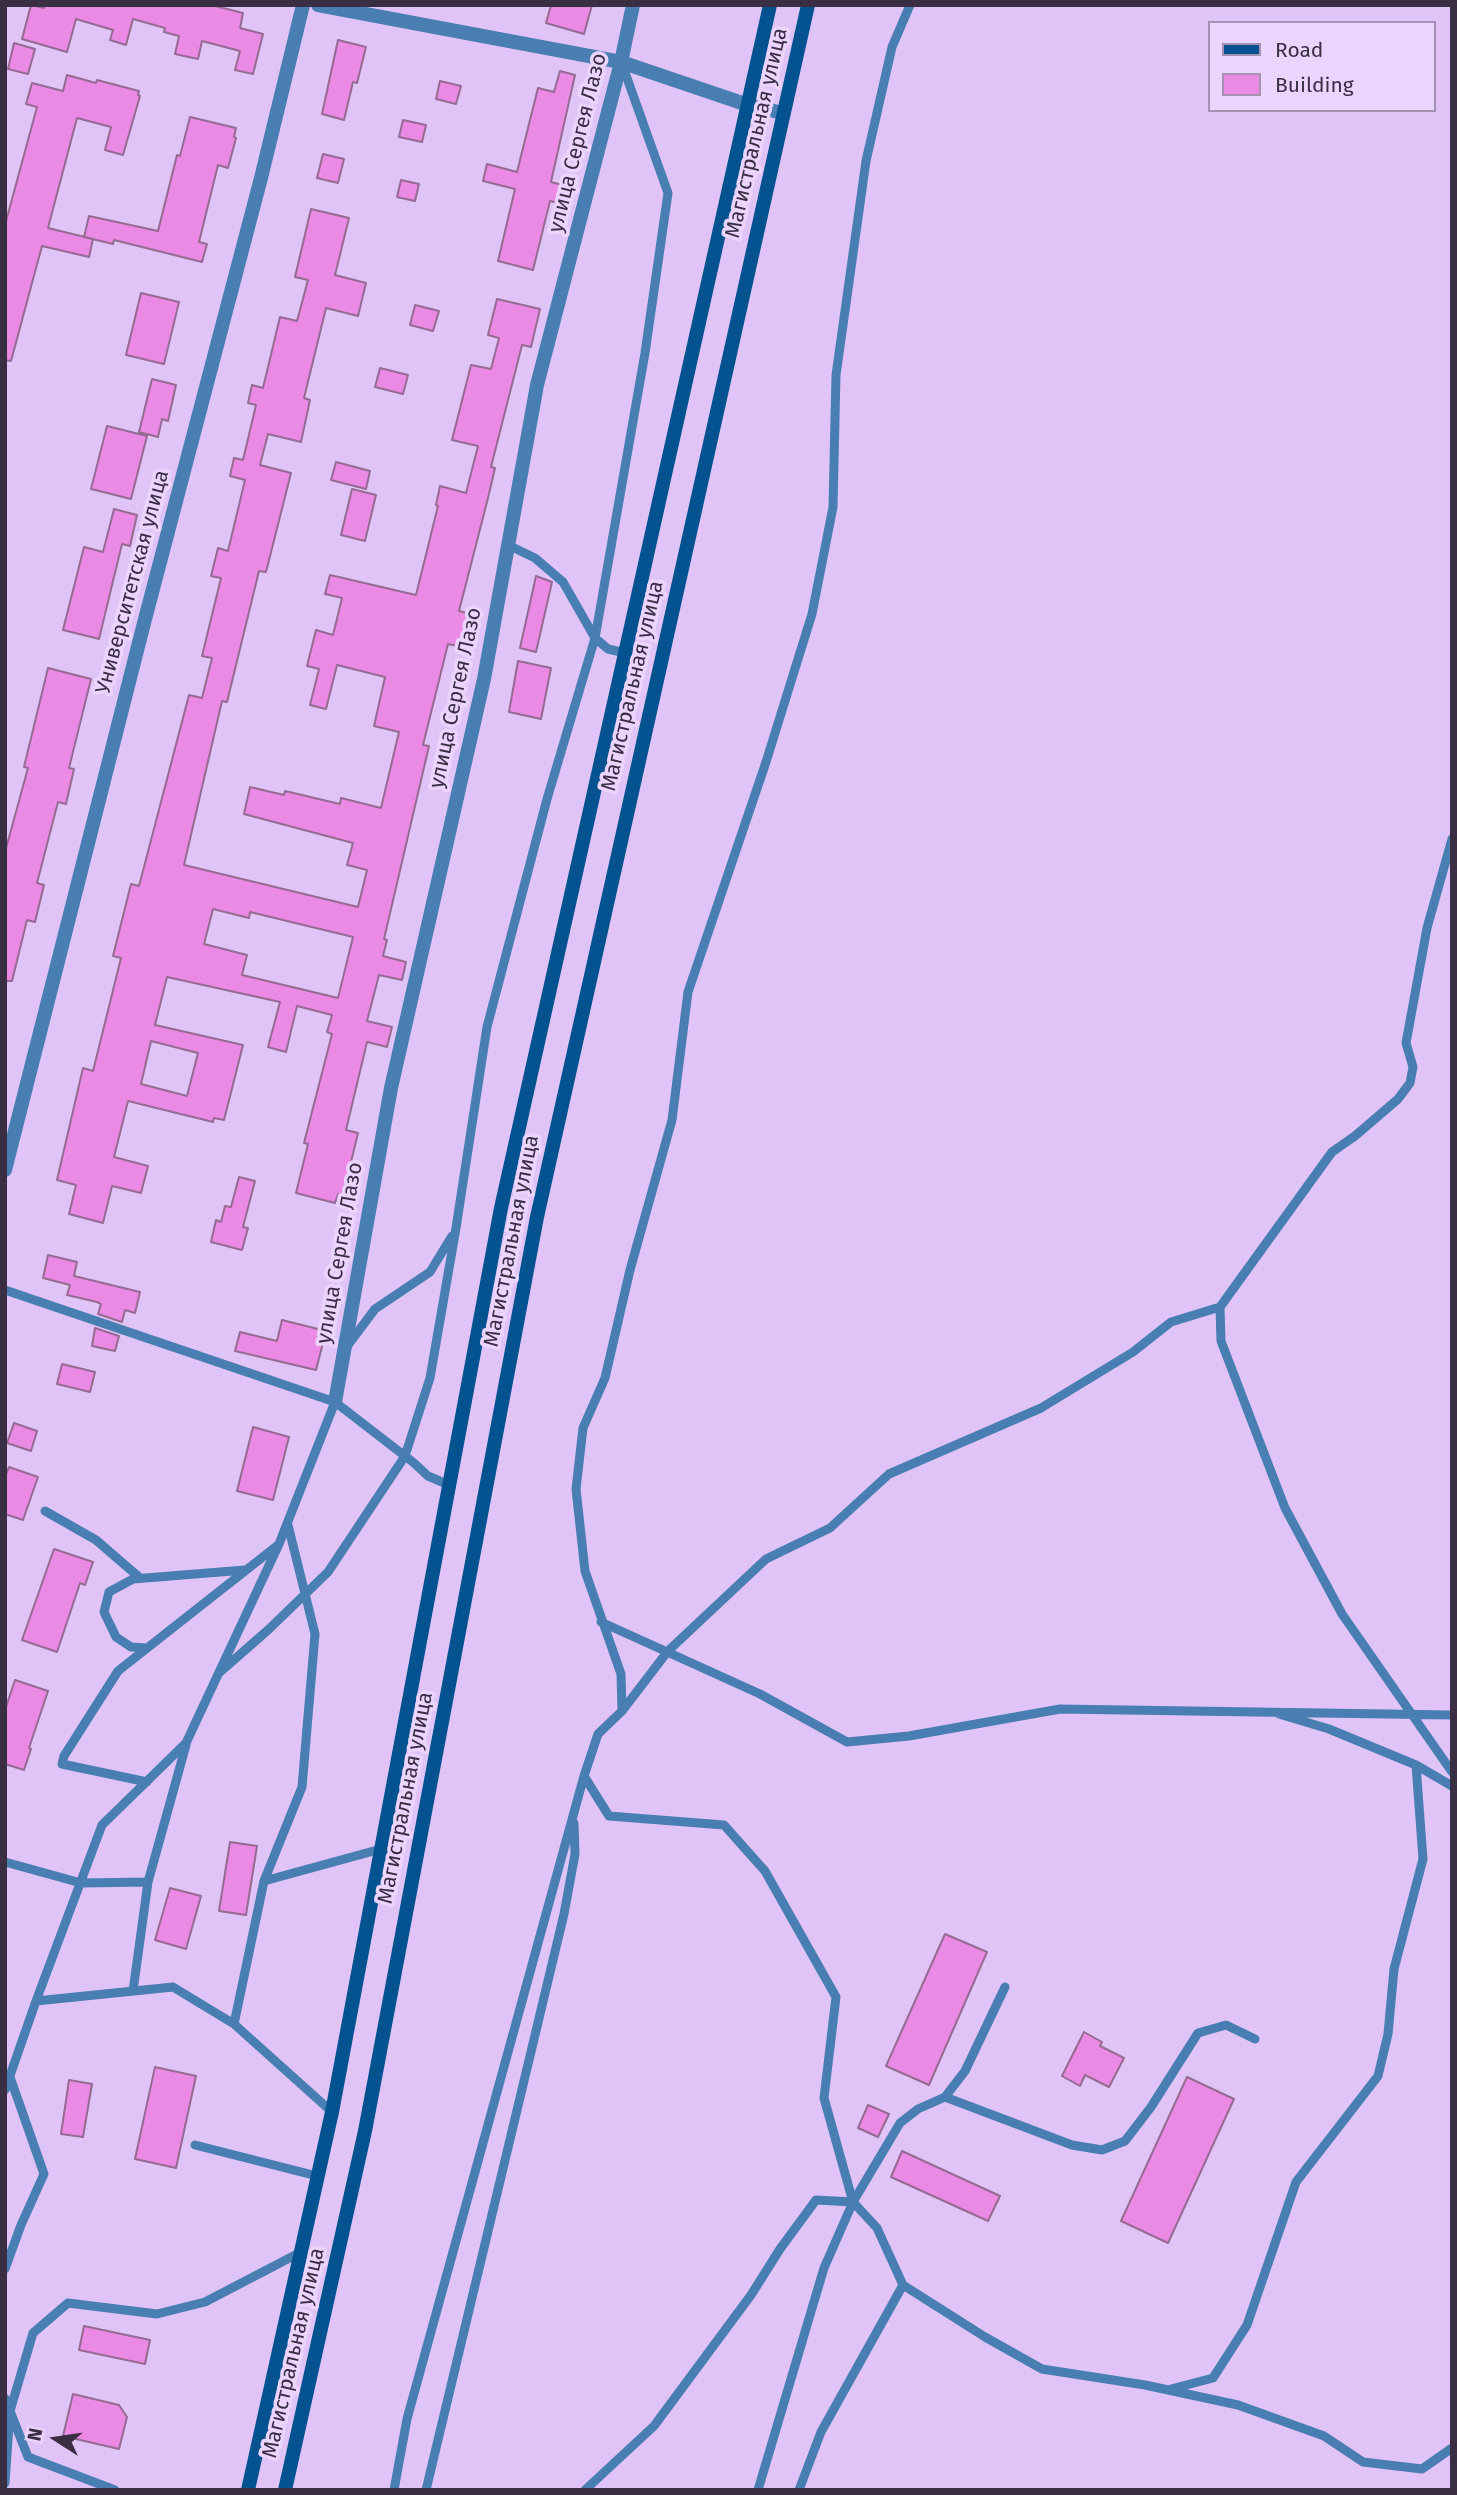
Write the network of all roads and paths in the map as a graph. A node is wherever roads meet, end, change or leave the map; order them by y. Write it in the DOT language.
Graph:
graph roads {
  1 [pos="303,5"];
  2 [pos="318,5"];
  3 [pos="633,5"];
  4 [pos="770,5"];
  5 [pos="808,5"];
  6 [pos="911,5"];
  7 [pos="621,62"];
  8 [pos="748,105"];
  9 [pos="783,113"];
  10 [pos="508,545"];
  11 [pos="595,638"];
  12 [pos="625,653"];
  13 [pos="1452,839"];
  14 [pos="5,1170"];
  15 [pos="456,1228"];
  16 [pos="5,1290"];
  17 [pos="1220,1307"];
  18 [pos="345,1349"];
  19 [pos="335,1402"];
  20 [pos="405,1456"];
  21 [pos="449,1485"];
  22 [pos="44,1511"];
  23 [pos="288,1523"];
  24 [pos="279,1544"];
  25 [pos="246,1570"];
  26 [pos="140,1578"];
  27 [pos="304,1595"];
  28 [pos="601,1622"];
  29 [pos="146,1648"];
  30 [pos="668,1651"];
  31 [pos="219,1672"];
  32 [pos="622,1711"];
  33 [pos="1269,1711"];
  34 [pos="1409,1713"];
  35 [pos="1452,1715"];
  36 [pos="186,1743"];
  37 [pos="1416,1765"];
  38 [pos="1452,1772"];
  39 [pos="584,1776"];
  40 [pos="147,1782"];
  41 [pos="1452,1786"];
  42 [pos="574,1812"];
  43 [pos="381,1849"];
  44 [pos="5,1862"];
  45 [pos="264,1881"];
  46 [pos="148,1882"];
  47 [pos="80,1883"];
  48 [pos="1005,1987"];
  49 [pos="133,1991"];
  50 [pos="36,2001"];
  51 [pos="234,2024"];
  52 [pos="1255,2039"];
  53 [pos="10,2077"];
  54 [pos="5,2090"];
  55 [pos="945,2097"];
  56 [pos="332,2112"];
  57 [pos="195,2145"];
  58 [pos="317,2176"];
  59 [pos="853,2202"];
  60 [pos="301,2252"];
  61 [pos="5,2269"];
  62 [pos="903,2285"];
  63 [pos="1166,2390"];
  64 [pos="5,2398"];
  65 [pos="10,2411"];
  66 [pos="1452,2448"];
  67 [pos="5,2483"];
  68 [pos="115,2490"];
  69 [pos="248,2490"];
  70 [pos="285,2490"];
  71 [pos="394,2490"];
  72 [pos="426,2490"];
  73 [pos="585,2490"];
  74 [pos="758,2490"];
  75 [pos="799,2490"];
  1 -- 14 [label="street, Университетская улица"];
  2 -- 7 [label="street"];
  3 -- 7 [label="street, улица Сергея Лазо"];
  4 -- 8 [label="main road, Магистральная улица"];
  5 -- 9 [label="main road, Магистральная улица"];
  6 -- 28 [label="lane"];
  7 -- 8 [label="street"];
  7 -- 10 [label="street, улица Сергея Лазо"];
  7 -- 11 [label="lane"];
  8 -- 9 [label="street"];
  8 -- 12 [label="main road, Магистральная улица"];
  9 -- 70 [label="main road, Магистральная улица"];
  10 -- 11 [label="lane"];
  10 -- 18 [label="street, улица Сергея Лазо"];
  11 -- 12 [label="lane"];
  11 -- 15 [label="lane"];
  12 -- 21 [label="main road, Магистральная улица"];
  13 -- 17 [label="lane"];
  15 -- 18 [label="lane"];
  15 -- 20 [label="lane"];
  16 -- 19 [label="lane"];
  17 -- 30 [label="lane"];
  17 -- 34 [label="lane"];
  18 -- 19 [label="street, улица Сергея Лазо"];
  19 -- 20 [label="lane"];
  19 -- 23 [label="lane"];
  20 -- 21 [label="lane"];
  20 -- 27 [label="lane"];
  21 -- 43 [label="main road, Магистральная улица"];
  22 -- 26 [label="lane"];
  23 -- 24 [label="lane"];
  23 -- 27 [label="lane"];
  24 -- 25 [label="lane"];
  24 -- 31 [label="lane"];
  25 -- 26 [label="lane"];
  25 -- 29 [label="lane"];
  26 -- 29 [label="lane"];
  27 -- 31 [label="lane"];
  27 -- 45 [label="lane"];
  28 -- 30 [label="lane"];
  28 -- 32 [label="lane"];
  29 -- 40 [label="lane"];
  30 -- 32 [label="lane"];
  30 -- 33 [label="lane"];
  31 -- 36 [label="lane"];
  32 -- 39 [label="lane"];
  33 -- 34 [label="lane"];
  33 -- 37 [label="lane"];
  34 -- 35 [label="lane"];
  34 -- 38 [label="lane"];
  36 -- 40 [label="lane"];
  36 -- 46 [label="lane"];
  37 -- 41 [label="lane"];
  37 -- 63 [label="lane"];
  39 -- 42 [label="lane"];
  39 -- 59 [label="lane"];
  40 -- 47 [label="lane"];
  42 -- 71 [label="lane"];
  42 -- 72 [label="lane"];
  43 -- 45 [label="lane"];
  43 -- 56 [label="main road, Магистральная улица"];
  44 -- 47 [label="lane"];
  45 -- 51 [label="lane"];
  46 -- 47 [label="lane"];
  46 -- 49 [label="lane"];
  47 -- 50 [label="lane"];
  48 -- 55 [label="lane"];
  49 -- 50 [label="lane"];
  49 -- 51 [label="lane"];
  50 -- 53 [label="lane"];
  51 -- 56 [label="lane"];
  52 -- 55 [label="lane"];
  53 -- 54 [label="lane"];
  53 -- 61 [label="lane"];
  55 -- 59 [label="lane"];
  56 -- 58 [label="main road, Магистральная улица"];
  57 -- 58 [label="lane"];
  58 -- 60 [label="main road, Магистральная улица"];
  59 -- 62 [label="lane"];
  59 -- 73 [label="lane"];
  59 -- 74 [label="lane"];
  60 -- 65 [label="lane"];
  60 -- 69 [label="main road, Магистральная улица"];
  62 -- 63 [label="lane"];
  62 -- 75 [label="lane"];
  63 -- 66 [label="lane"];
  64 -- 65 [label="lane"];
  65 -- 67 [label="lane"];
  65 -- 68 [label="lane"];
}
